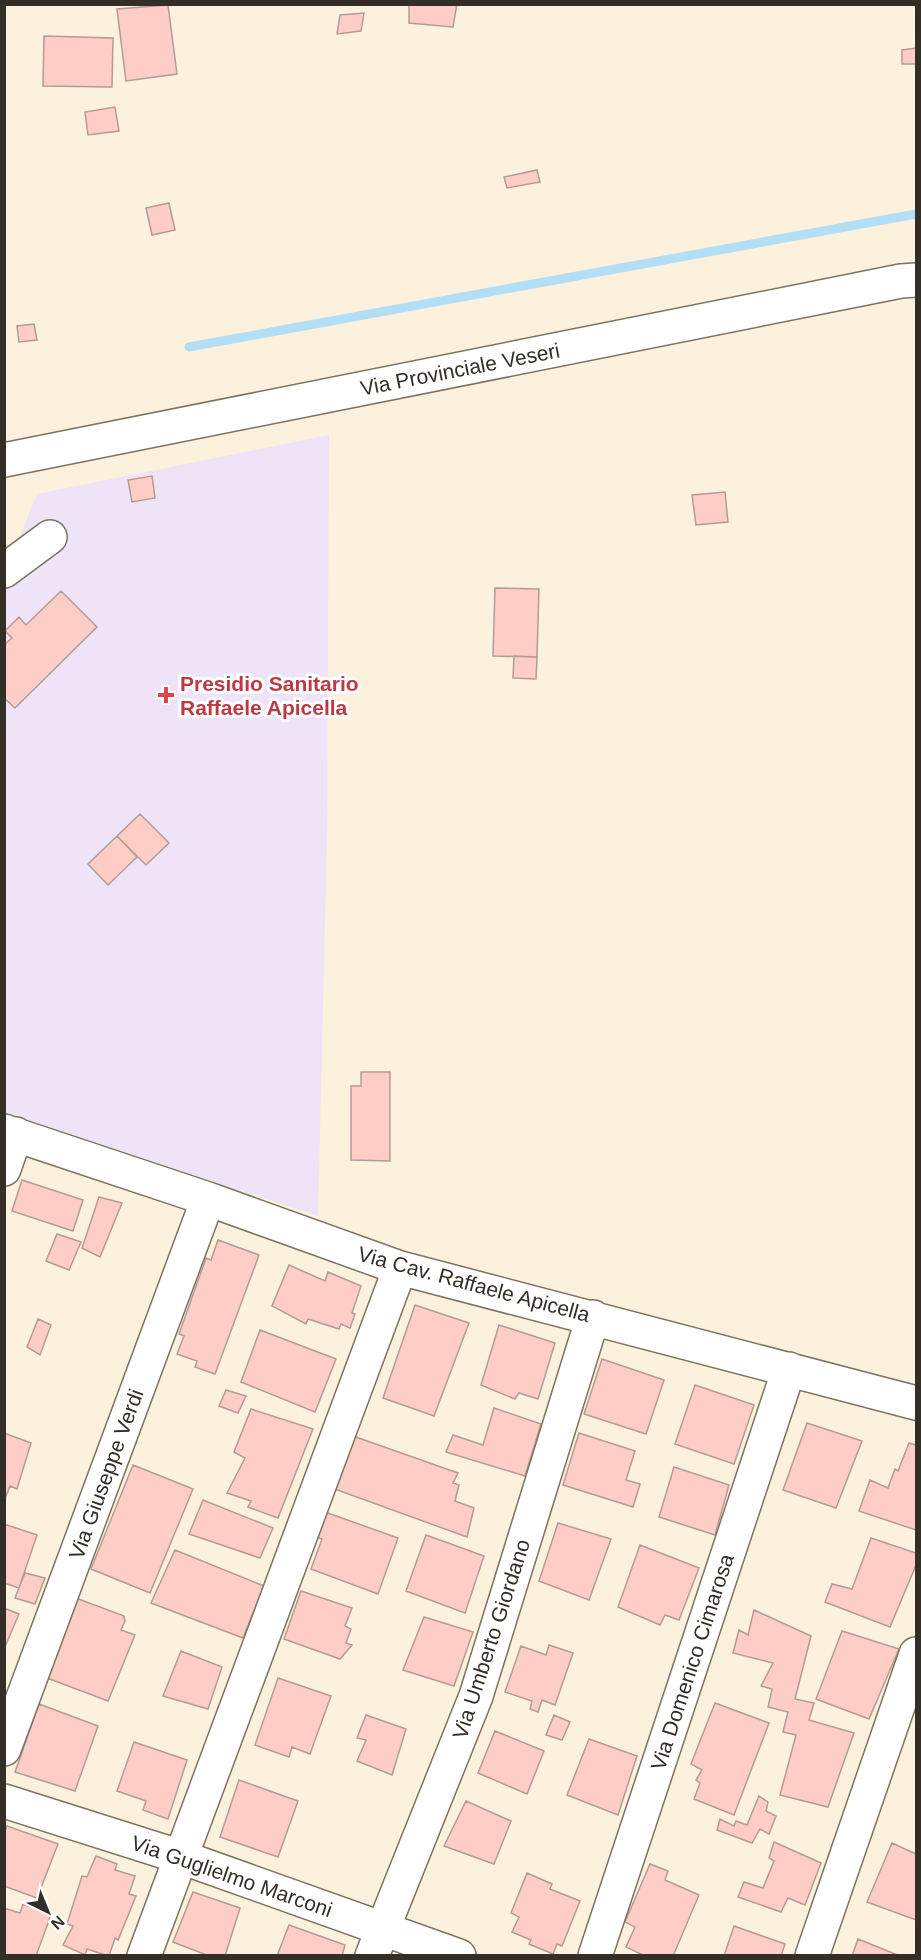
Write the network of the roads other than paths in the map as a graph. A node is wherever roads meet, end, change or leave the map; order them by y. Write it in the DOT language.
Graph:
graph roads {
  1 [pos="916,280"];
  2 [pos="4,460"];
  3 [pos="51,537"];
  4 [pos="4,570"];
  5 [pos="10,1133"];
  6 [pos="4,1169"];
  7 [pos="208,1199"];
  8 [pos="400,1268"];
  9 [pos="593,1317"];
  10 [pos="789,1369"];
  11 [pos="916,1403"];
  12 [pos="916,1654"];
  13 [pos="4,1749"];
  14 [pos="4,1801"];
  15 [pos="181,1857"];
  16 [pos="378,1942"];
  17 [pos="144,1956"];
  18 [pos="459,1956"];
  19 [pos="595,1956"];
  20 [pos="812,1956"];
  1 -- 2 [label="street, Via Provinciale Veseri"];
  3 -- 4 [label="street"];
  5 -- 6 [label="street"];
  5 -- 7 [label="street, Via Cav. Raffaele Apicella"];
  7 -- 8 [label="street, Via Cav. Raffaele Apicella"];
  7 -- 13 [label="street, Via Giuseppe Verdi"];
  8 -- 9 [label="street, Via Cav. Raffaele Apicella"];
  8 -- 15 [label="street"];
  9 -- 10 [label="street, Via Cav. Raffaele Apicella"];
  9 -- 16 [label="street, Via Umberto Giordano"];
  10 -- 11 [label="street, Via Cav. Raffaele Apicella"];
  10 -- 19 [label="street, Via Domenico Cimarosa"];
  12 -- 20 [label="street"];
  14 -- 15 [label="street, Via Guglielmo Marconi"];
  15 -- 16 [label="street, Via Guglielmo Marconi"];
  15 -- 17 [label="street"];
  16 -- 18 [label="street, Via Guglielmo Marconi"];
}
